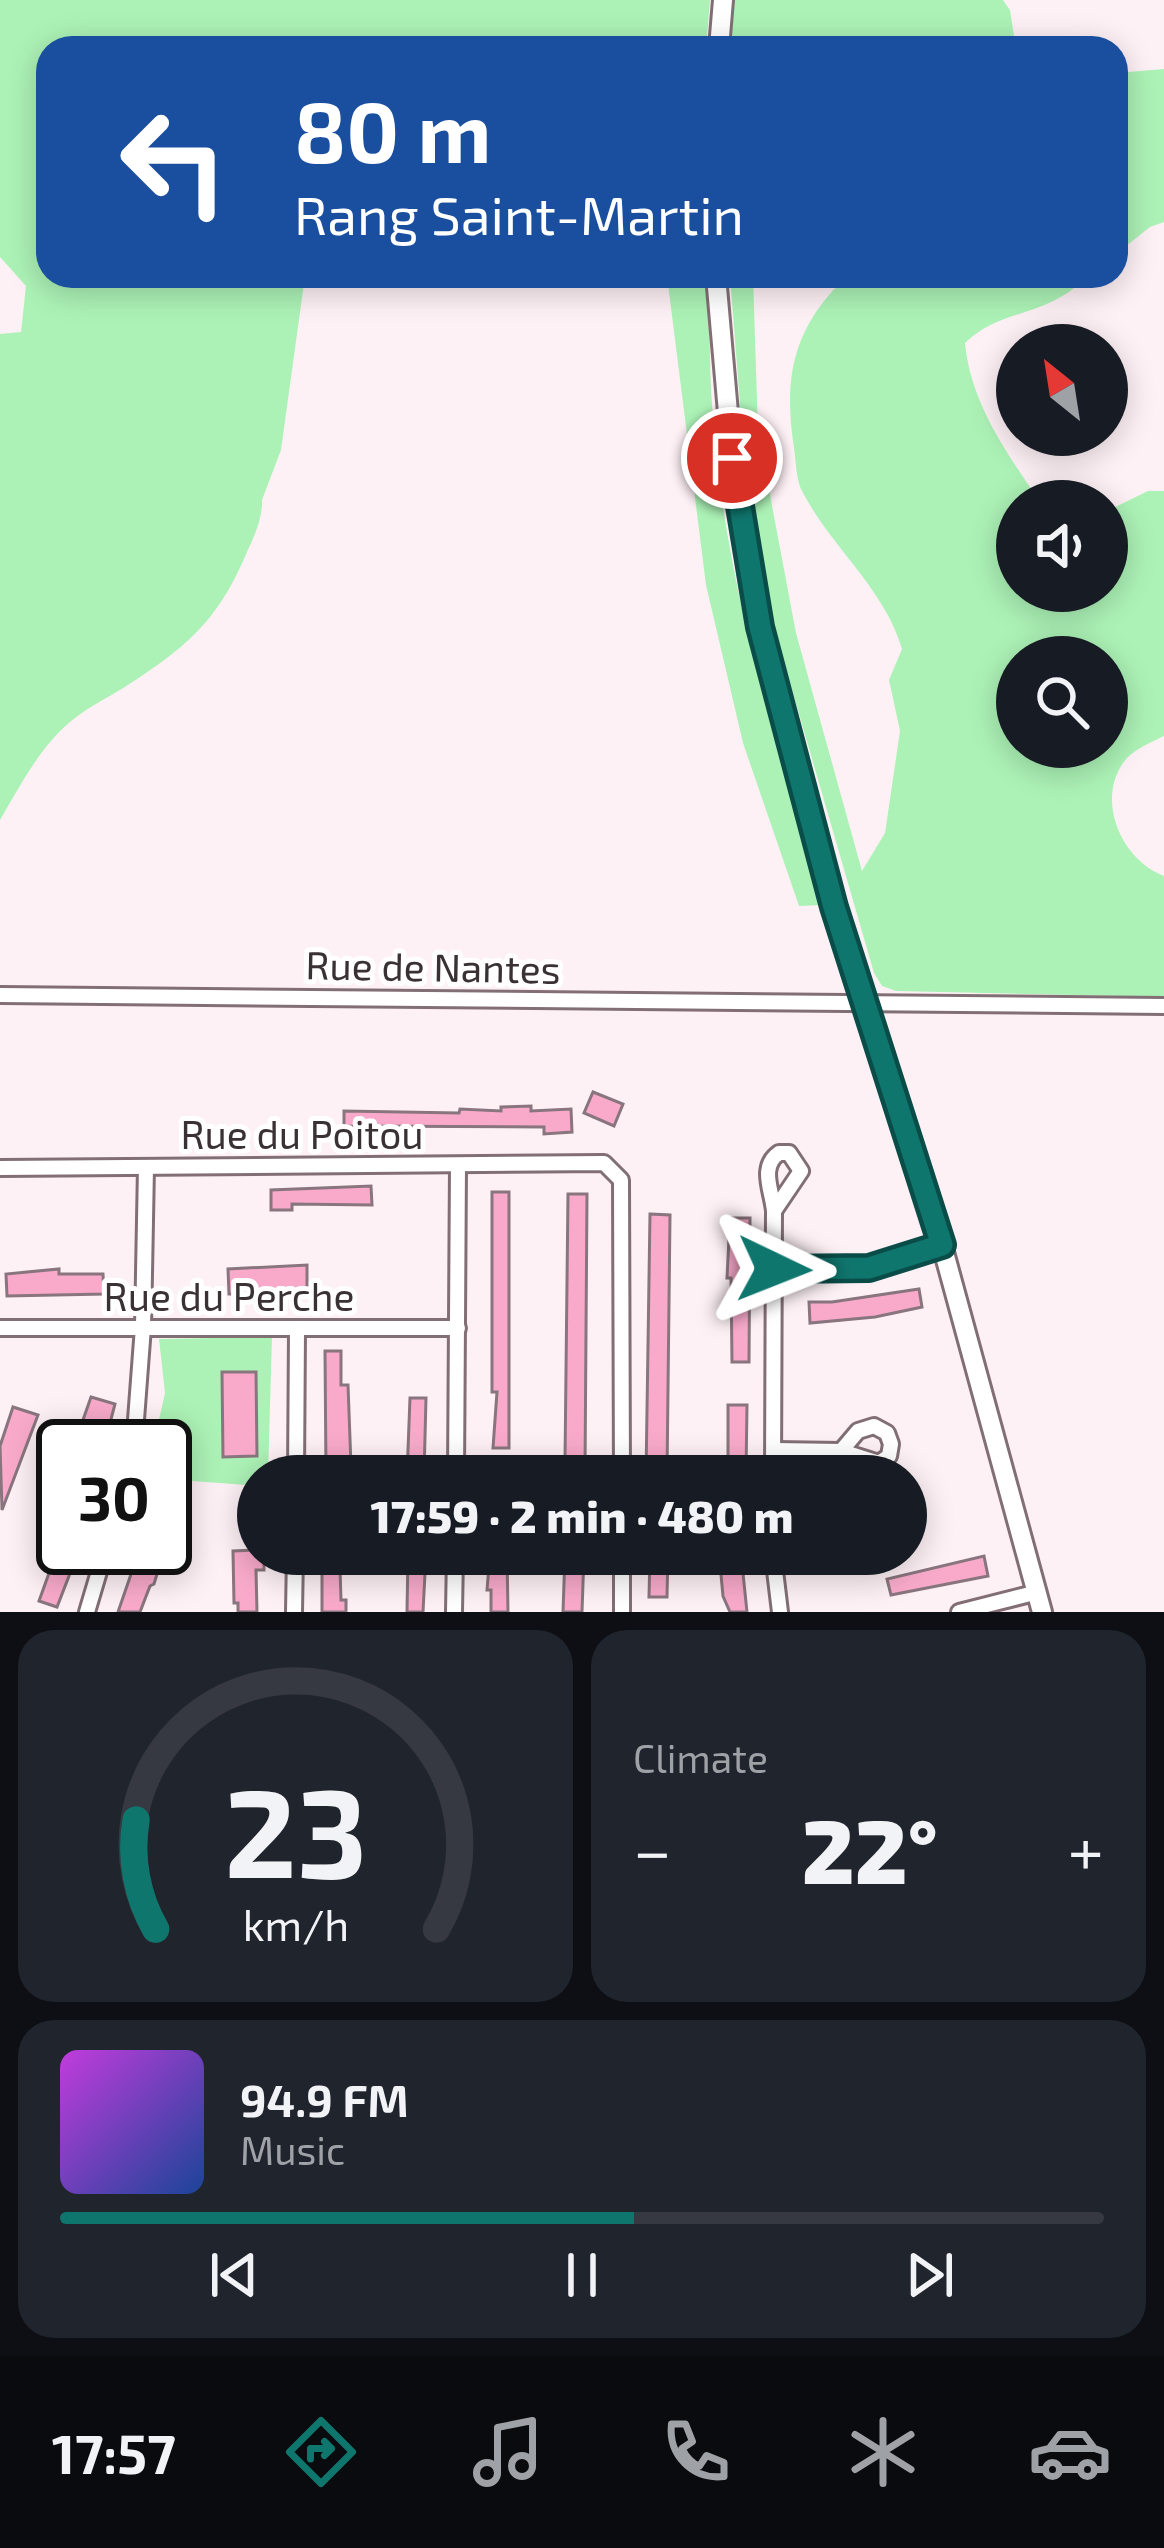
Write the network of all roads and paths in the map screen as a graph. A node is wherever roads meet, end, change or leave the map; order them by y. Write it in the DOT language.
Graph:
graph roads {
  1 [pos="723,0"];
  2 [pos="720,36"];
  3 [pos="717,288"];
  4 [pos="0,995"];
  5 [pos="865,1003"];
  6 [pos="1164,1006"];
  7 [pos="458,1166"];
  8 [pos="146,1167"];
  9 [pos="0,1168"];
  10 [pos="774,1211"];
  11 [pos="942,1245"];
  12 [pos="774,1269"];
  13 [pos="143,1327"];
  14 [pos="458,1328"];
  15 [pos="1,1330"];
  16 [pos="297,1330"];
  17 [pos="136,1419"];
  18 [pos="774,1450"];
  19 [pos="841,1451"];
  20 [pos="296,1455"];
  21 [pos="456,1455"];
  22 [pos="622,1455"];
  23 [pos="774,1455"];
  24 [pos="98,1575"];
  25 [pos="295,1575"];
  26 [pos="455,1575"];
  27 [pos="622,1575"];
  28 [pos="776,1575"];
  29 [pos="1040,1602"];
  30 [pos="87,1612"];
  31 [pos="295,1612"];
  32 [pos="454,1612"];
  33 [pos="622,1612"];
  34 [pos="780,1612"];
  35 [pos="959,1612"];
  1 -- 2 [label="street"];
  3 -- 5 [label="street"];
  4 -- 5 [label="street, Rue de Nantes"];
  5 -- 6 [label="street, Rue de Nantes"];
  5 -- 11 [label="street"];
  7 -- 8 [label="street, Rue du Poitou"];
  7 -- 14 [label="street"];
  7 -- 22 [label="street, Rue du Poitou"];
  8 -- 9 [label="street, Rue du Poitou"];
  8 -- 13 [label="street"];
  10 -- 12 [label="street"];
  11 -- 12 [label="street"];
  11 -- 29 [label="street"];
  12 -- 18 [label="street"];
  13 -- 15 [label="street, Rue du Perche"];
  13 -- 16 [label="street, Rue du Perche"];
  13 -- 17 [label="street"];
  14 -- 16 [label="street, Rue du Perche"];
  14 -- 21 [label="street"];
  16 -- 20 [label="street"];
  18 -- 19 [label="street"];
  18 -- 23 [label="street"];
  24 -- 30 [label="street"];
  25 -- 31 [label="street"];
  26 -- 32 [label="street"];
  27 -- 33 [label="street"];
  28 -- 34 [label="street"];
  29 -- 35 [label="street"];
}
